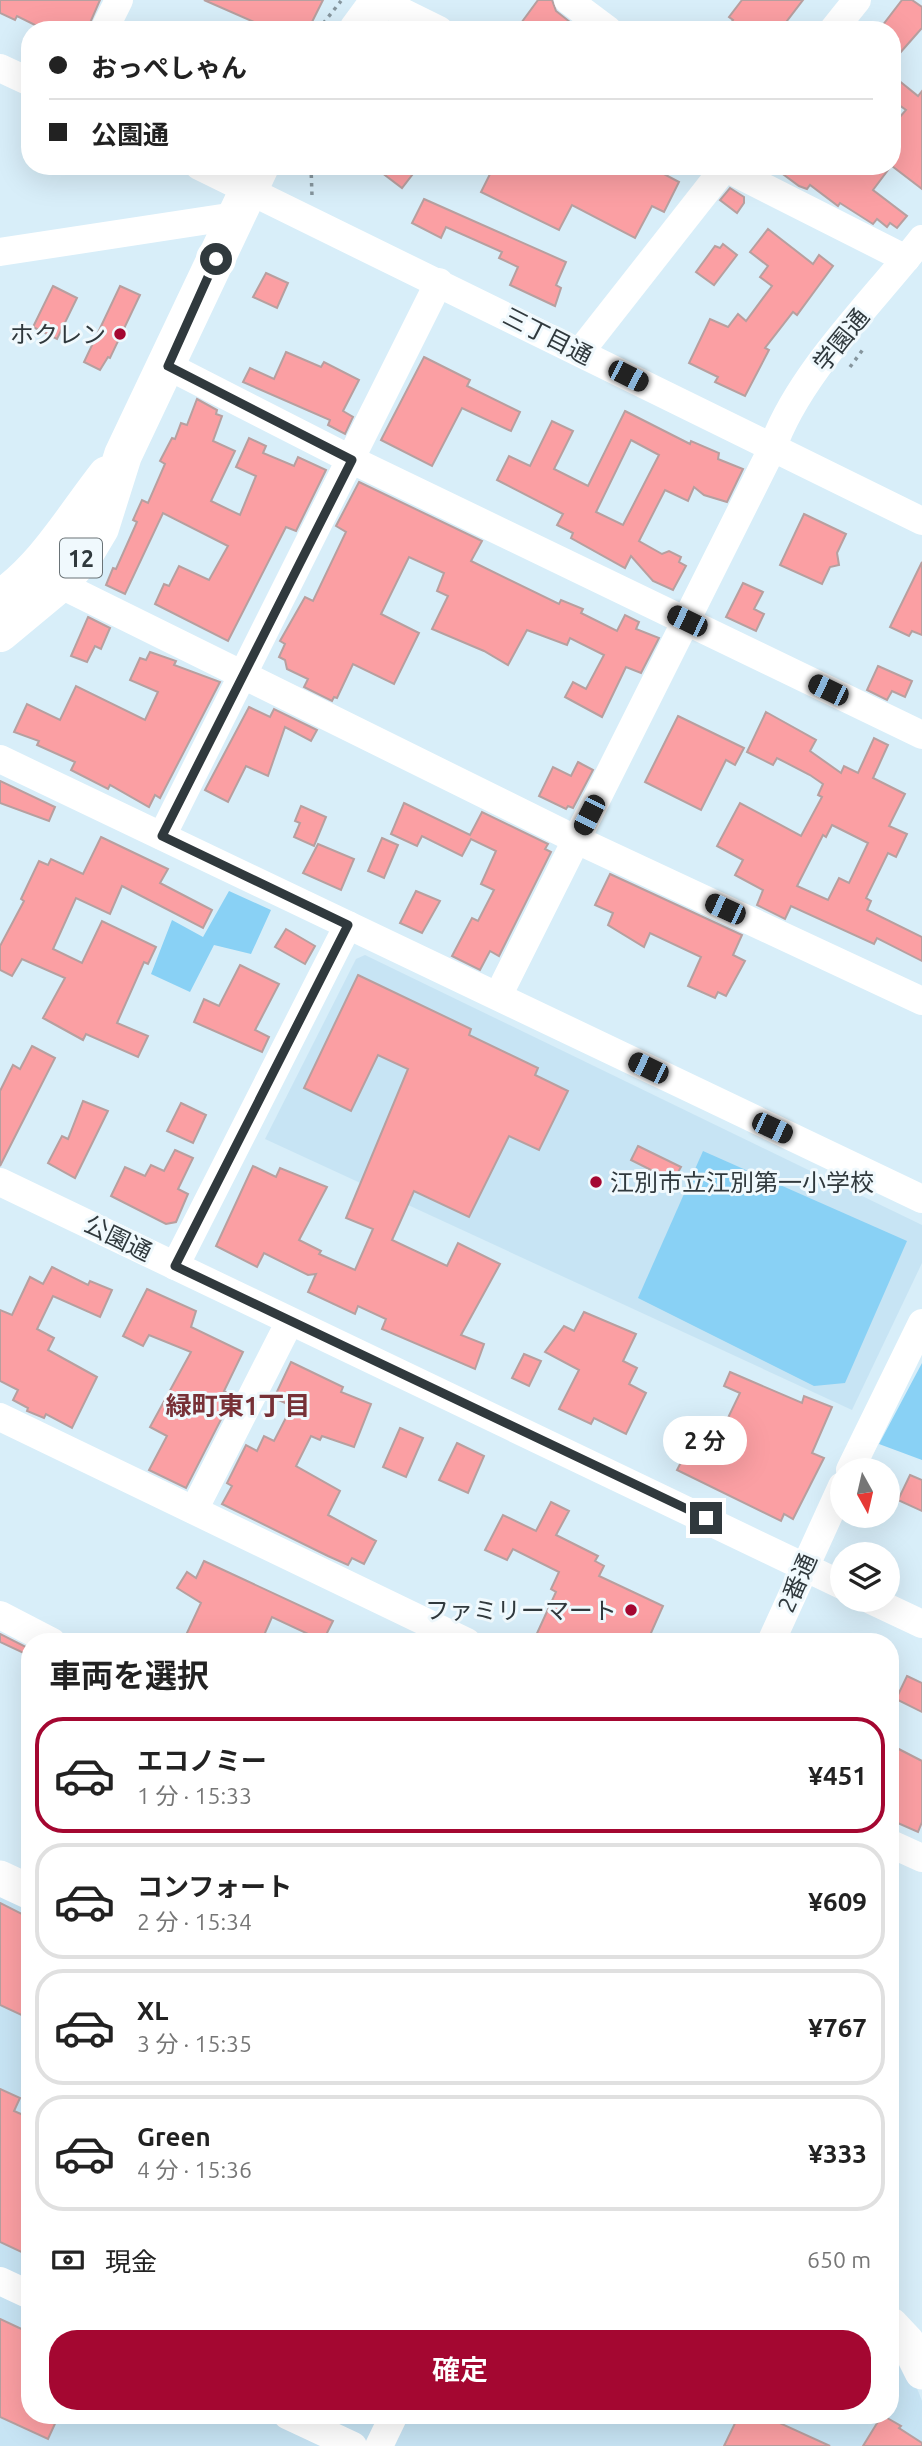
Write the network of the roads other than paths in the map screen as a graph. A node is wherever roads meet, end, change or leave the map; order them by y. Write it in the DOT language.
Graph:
graph roads {
  1 [pos="119,0"];
  2 [pos="379,0"];
  3 [pos="568,0"];
  4 [pos="857,0"];
  5 [pos="108,21"];
  6 [pos="364,21"];
  7 [pos="421,21"];
  8 [pos="596,21"];
  9 [pos="841,21"];
  10 [pos="0,68"];
  11 [pos="21,78"];
  12 [pos="217,175"];
  13 [pos="718,175"];
  14 [pos="743,175"];
  15 [pos="248,191"];
  16 [pos="914,249"];
  17 [pos="0,252"];
  18 [pos="439,282"];
  19 [pos="579,352"];
  20 [pos="168,366"];
  21 [pos="772,449"];
  22 [pos="123,455"];
  23 [pos="352,460"];
  24 [pos="922,521"];
  25 [pos="59,584"];
  26 [pos="687,621"];
  27 [pos="3,629"];
  28 [pos="243,676"];
  29 [pos="922,735"];
  30 [pos="0,758"];
  31 [pos="162,836"];
  32 [pos="577,840"];
  33 [pos="348,925"];
  34 [pos="498,996"];
  35 [pos="922,1001"];
  36 [pos="0,1182"];
  37 [pos="922,1199"];
  38 [pos="175,1266"];
  39 [pos="289,1323"];
  40 [pos="922,1324"];
  41 [pos="0,1417"];
  42 [pos="856,1458"];
  43 [pos="194,1510"];
  44 [pos="830,1512"];
  45 [pos="805,1565"];
  46 [pos="830,1579"];
  47 [pos="896,1612"];
  48 [pos="0,1615"];
  49 [pos="922,1624"];
  50 [pos="35,1633"];
  51 [pos="448,1633"];
  52 [pos="775,1633"];
  53 [pos="899,1847"];
  54 [pos="922,1858"];
  55 [pos="0,1878"];
  56 [pos="21,1888"];
  57 [pos="0,2281"];
  58 [pos="21,2291"];
  59 [pos="899,2334"];
  60 [pos="922,2372"];
  61 [pos="306,2424"];
  62 [pos="390,2424"];
  63 [pos="353,2446"];
  64 [pos="379,2446"];
  1 -- 5 [label="street"];
  2 -- 6 [label="highway"];
  2 -- 7 [label="street"];
  3 -- 8 [label="street"];
  4 -- 9 [label="street"];
  10 -- 11 [label="street"];
  12 -- 15 [label="street, 三丁目通"];
  13 -- 19 [label="street"];
  14 -- 16 [label="street"];
  15 -- 17 [label="street"];
  15 -- 18 [label="street, 三丁目通"];
  15 -- 20 [label="highway, 12"];
  16 -- 21 [label="street, 学園通"];
  18 -- 19 [label="street, 三丁目通"];
  18 -- 23 [label="street"];
  19 -- 21 [label="street, 三丁目通"];
  20 -- 22 [label="highway, 12"];
  20 -- 23 [label="street"];
  21 -- 24 [label="street, 三丁目通"];
  21 -- 26 [label="street, 学園通"];
  22 -- 25 [label="highway, 12"];
  22 -- 27 [label="highway, 12"];
  23 -- 26 [label="street"];
  23 -- 28 [label="street"];
  25 -- 27 [label="highway, 12"];
  25 -- 28 [label="street"];
  26 -- 29 [label="street"];
  26 -- 32 [label="street, 学園通"];
  28 -- 31 [label="street"];
  28 -- 32 [label="street"];
  30 -- 31 [label="street"];
  31 -- 33 [label="street"];
  32 -- 34 [label="street, 学園通"];
  32 -- 35 [label="street"];
  33 -- 34 [label="street"];
  33 -- 38 [label="street"];
  34 -- 37 [label="street"];
  36 -- 38 [label="street, 公園通"];
  38 -- 39 [label="street, 公園通"];
  39 -- 43 [label="street"];
  39 -- 45 [label="street, 公園通"];
  40 -- 42 [label="street"];
  41 -- 43 [label="street"];
  43 -- 51 [label="street"];
  44 -- 45 [label="street, 2番通"];
  45 -- 46 [label="street, 公園通"];
  45 -- 52 [label="street, 2番通"];
  47 -- 49 [label="street"];
  48 -- 50 [label="street"];
  53 -- 54 [label="street"];
  55 -- 56 [label="main road"];
  57 -- 58 [label="street"];
  59 -- 60 [label="main road"];
  61 -- 63 [label="street"];
  62 -- 64 [label="street"];
}
